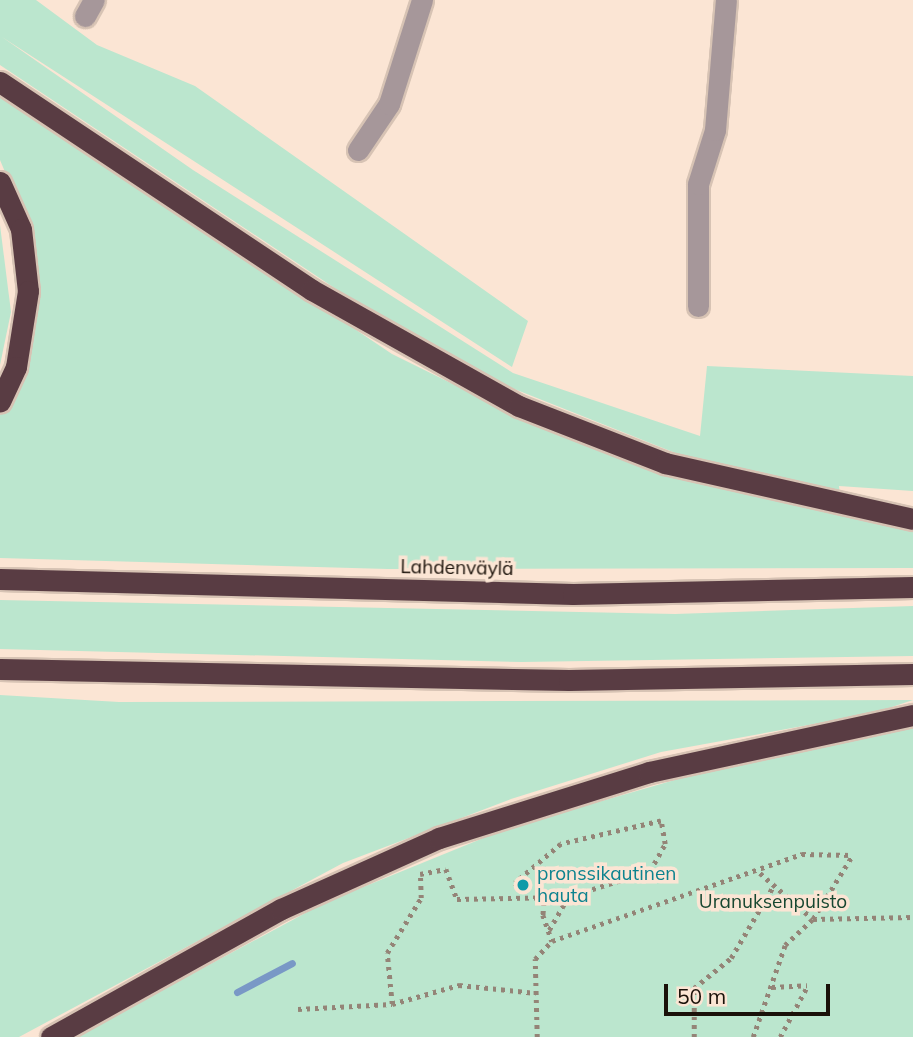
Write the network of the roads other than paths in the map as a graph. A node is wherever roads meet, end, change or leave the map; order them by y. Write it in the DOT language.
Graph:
graph roads {
  1 [pos="422,0"];
  2 [pos="726,0"];
  3 [pos="0,82"];
  4 [pos="358,150"];
  5 [pos="0,182"];
  6 [pos="698,306"];
  7 [pos="0,401"];
  8 [pos="913,519"];
  9 [pos="0,579"];
  10 [pos="913,587"];
  11 [pos="0,669"];
  12 [pos="913,674"];
  13 [pos="913,715"];
  14 [pos="51,1037"];
  1 -- 4 [label="street"];
  2 -- 6 [label="street"];
  3 -- 8 [label="highway"];
  5 -- 7 [label="highway"];
  9 -- 10 [label="highway, Lahdenväylä"];
  11 -- 12 [label="highway"];
  13 -- 14 [label="highway"];
}
